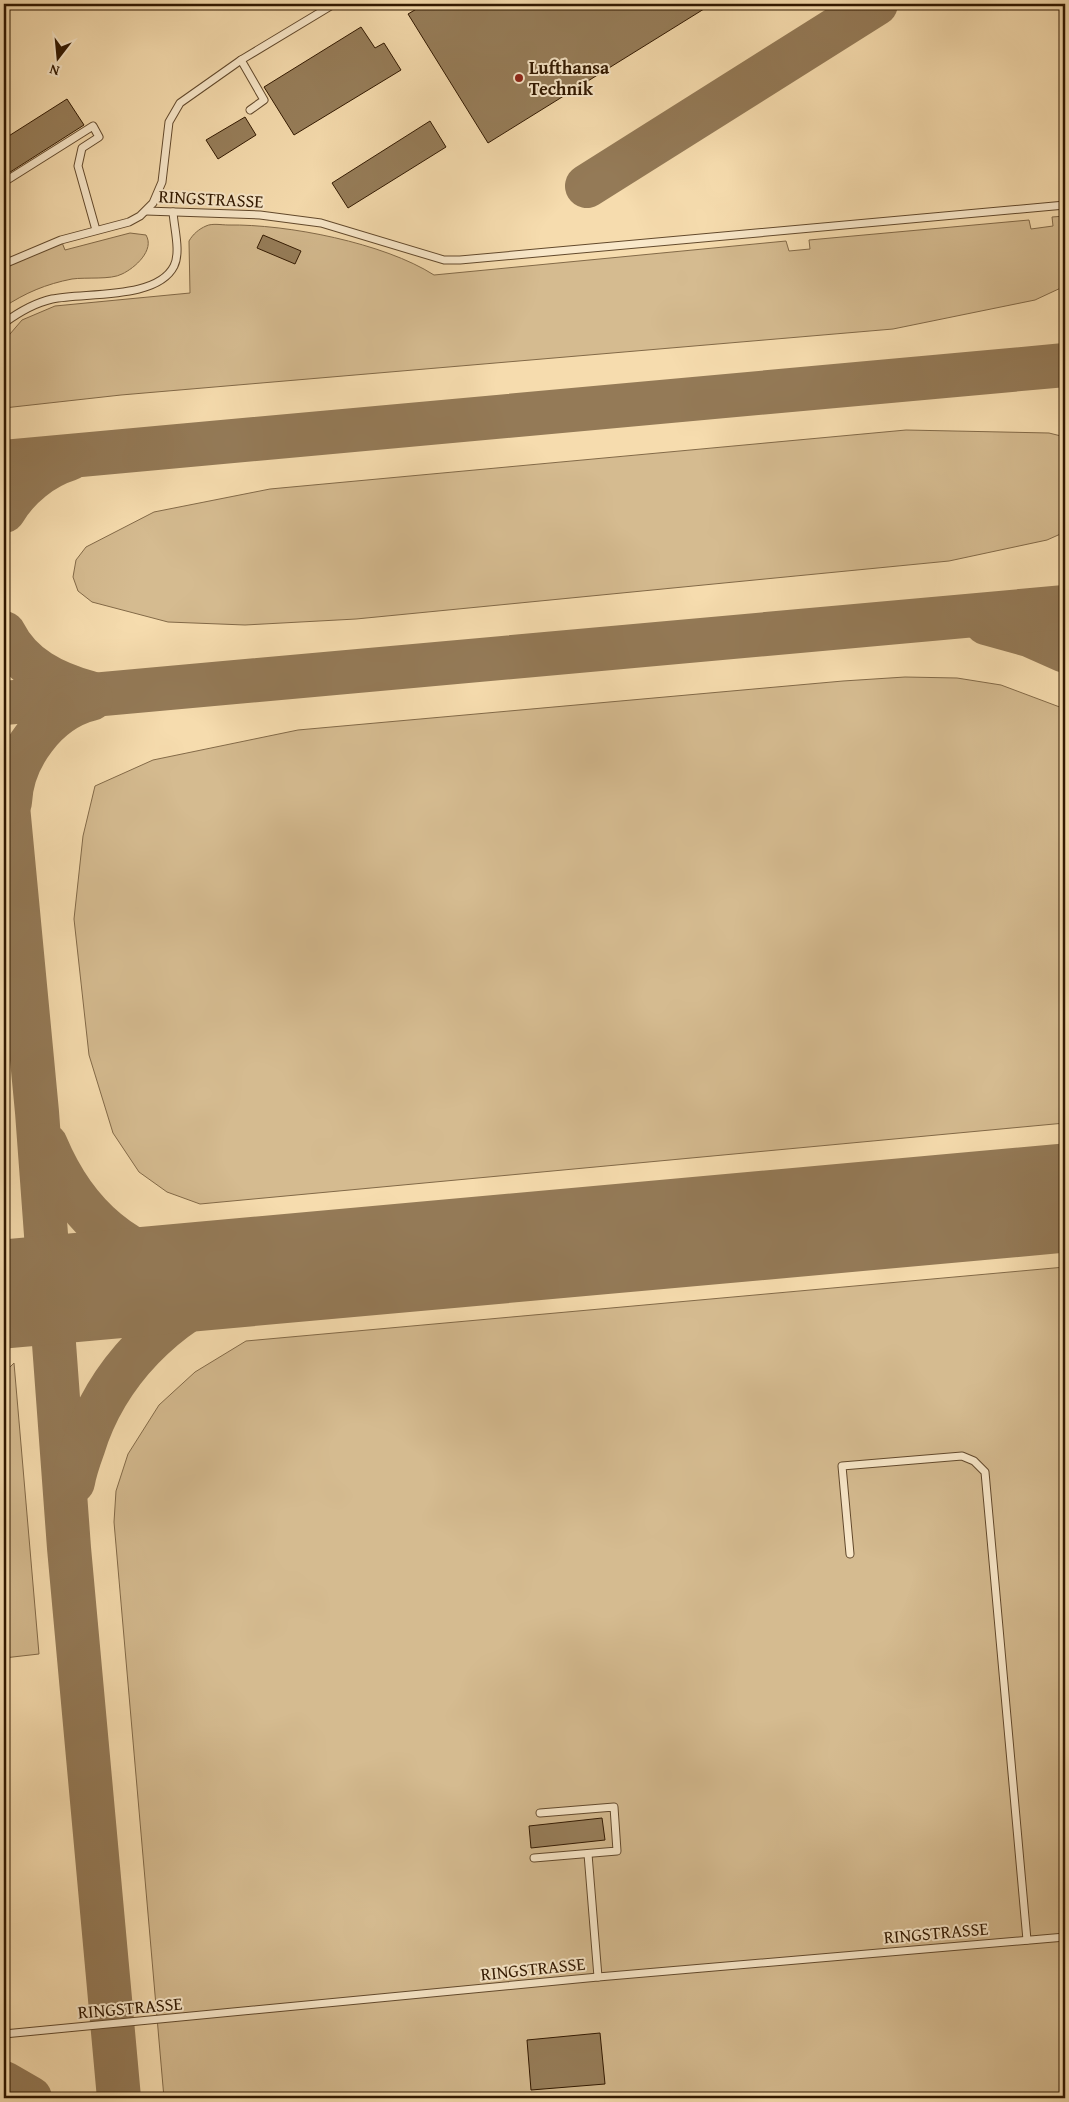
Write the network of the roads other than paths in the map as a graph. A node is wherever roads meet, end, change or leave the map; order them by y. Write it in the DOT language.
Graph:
graph roads {
  1 [pos="334,4"];
  2 [pos="241,60"];
  3 [pos="250,110"];
  4 [pos="4,182"];
  5 [pos="1065,205"];
  6 [pos="146,211"];
  7 [pos="173,212"];
  8 [pos="96,230"];
  9 [pos="4,264"];
  10 [pos="4,323"];
  11 [pos="850,1554"];
  12 [pos="540,1813"];
  13 [pos="588,1854"];
  14 [pos="534,1858"];
  15 [pos="1065,1937"];
  16 [pos="1027,1940"];
  17 [pos="598,1977"];
  18 [pos="4,2034"];
  1 -- 2 [label="lane"];
  2 -- 3 [label="lane"];
  2 -- 6 [label="lane"];
  4 -- 8 [label="lane"];
  5 -- 7 [label="lane, RINGSTRASSE"];
  6 -- 7 [label="lane, RINGSTRASSE"];
  6 -- 8 [label="lane, RINGSTRASSE"];
  7 -- 10 [label="lane"];
  8 -- 9 [label="lane, RINGSTRASSE"];
  11 -- 16 [label="lane"];
  12 -- 13 [label="lane"];
  13 -- 14 [label="lane"];
  13 -- 17 [label="lane"];
  15 -- 16 [label="lane, RINGSTRASSE"];
  16 -- 17 [label="lane, RINGSTRASSE"];
  17 -- 18 [label="lane, RINGSTRASSE"];
}
